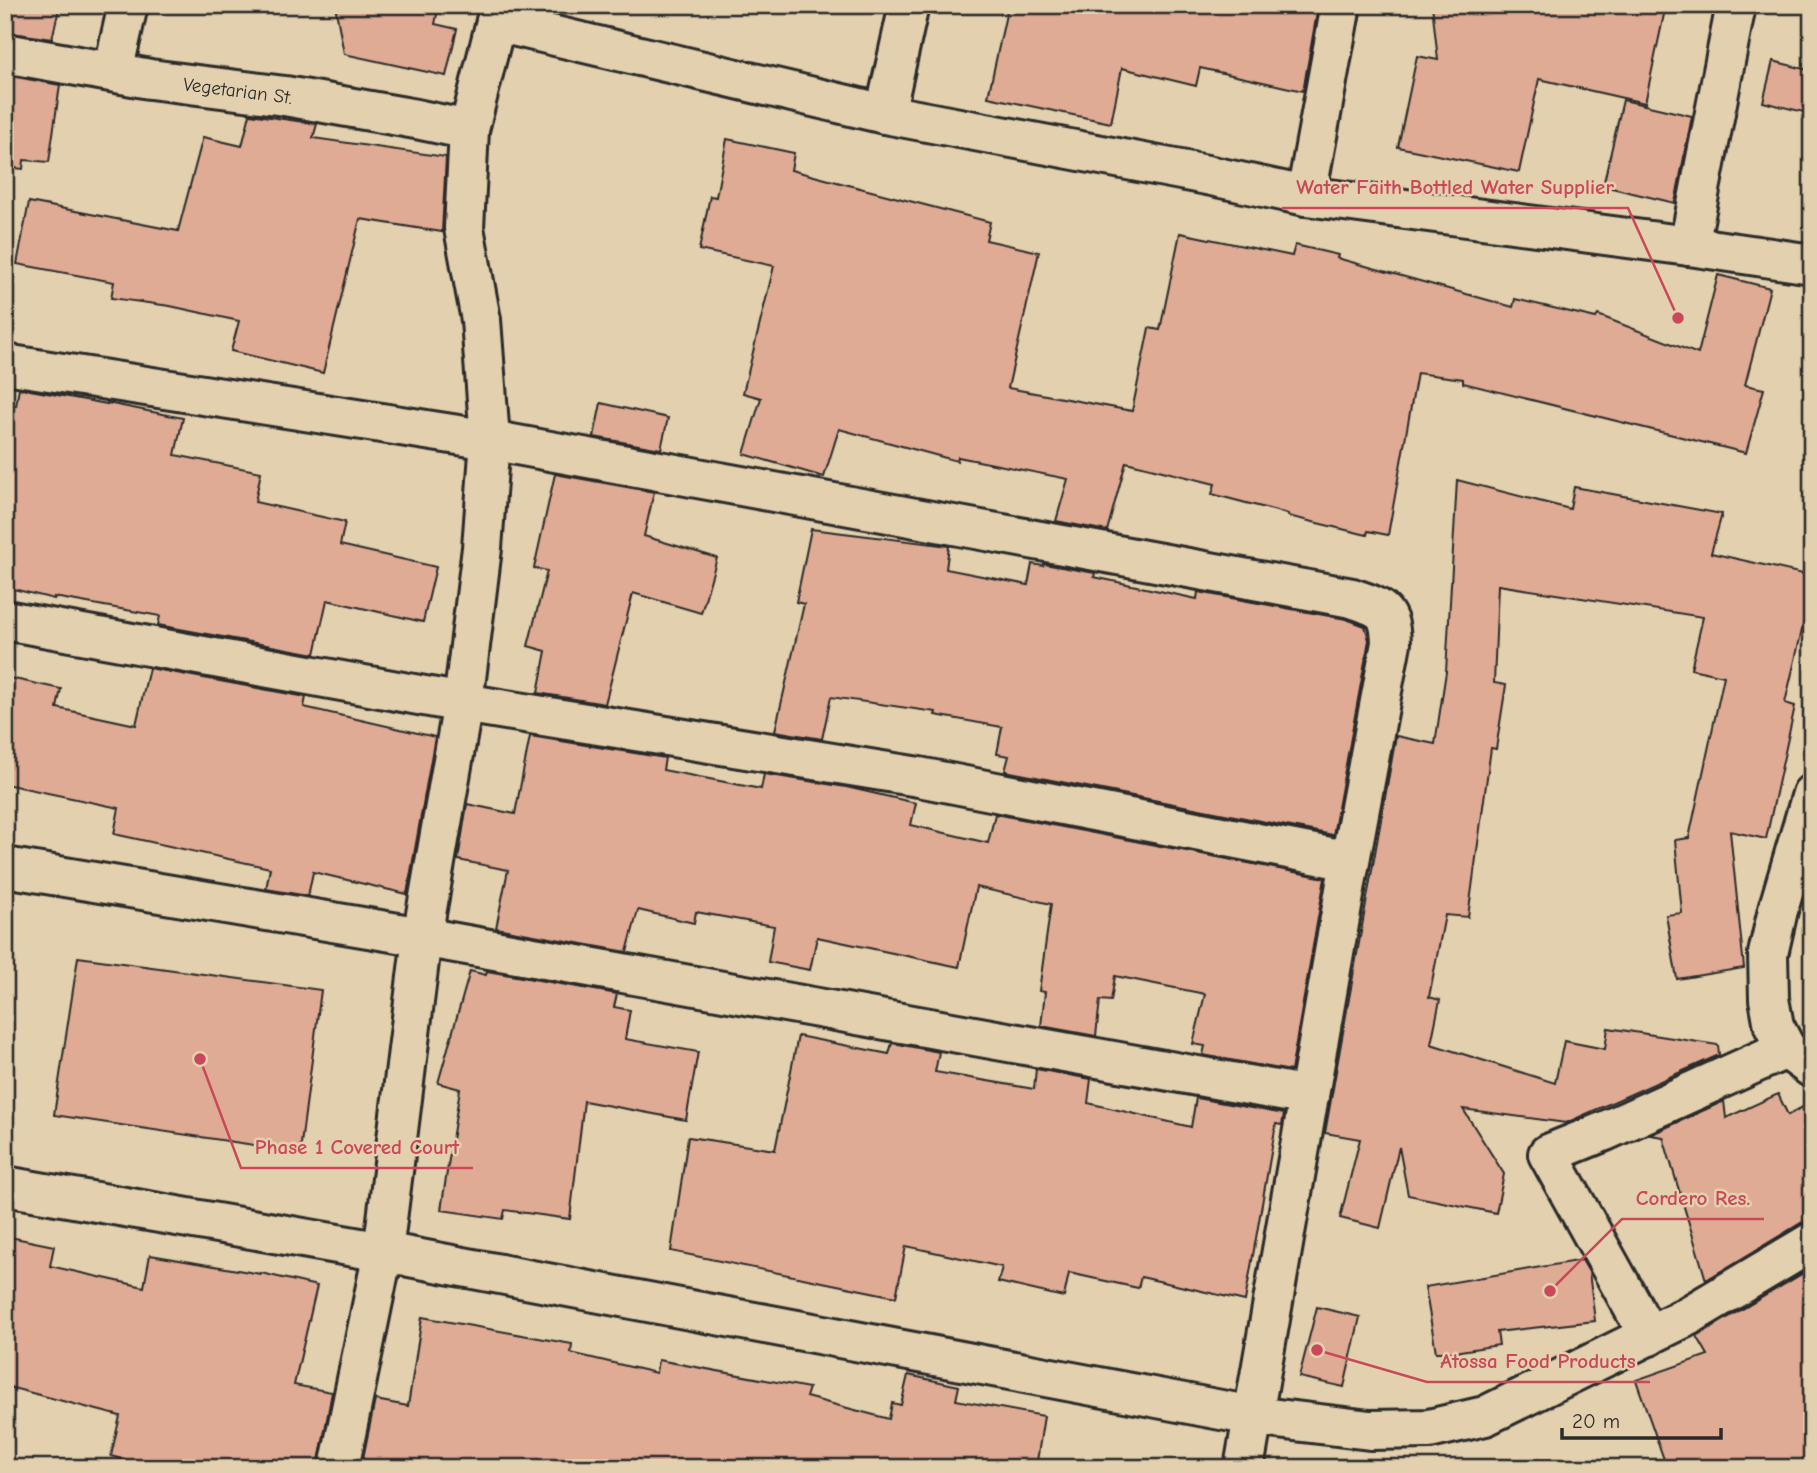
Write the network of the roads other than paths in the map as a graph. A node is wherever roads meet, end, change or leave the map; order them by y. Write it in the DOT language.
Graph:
graph roads {
  1 [pos="128,5"];
  2 [pos="909,5"];
  3 [pos="1341,5"];
  4 [pos="1736,5"];
  5 [pos="498,14"];
  6 [pos="5,53"];
  7 [pos="113,72"];
  8 [pos="885,114"];
  9 [pos="469,130"];
  10 [pos="1306,196"];
  11 [pos="1689,246"];
  12 [pos="1812,264"];
  13 [pos="5,364"];
  14 [pos="489,440"];
  15 [pos="5,620"];
  16 [pos="463,704"];
  17 [pos="1812,794"];
  18 [pos="1350,861"];
  19 [pos="5,867"];
  20 [pos="422,937"];
  21 [pos="1799,1058"];
  22 [pos="1310,1096"];
  23 [pos="5,1186"];
  24 [pos="1812,1242"];
  25 [pos="383,1252"];
  26 [pos="1649,1336"];
  27 [pos="1254,1416"];
  28 [pos="339,1468"];
  29 [pos="1244,1468"];
  1 -- 7 [label="street"];
  2 -- 8 [label="street"];
  3 -- 10 [label="street"];
  4 -- 11 [label="street"];
  5 -- 8 [label="street"];
  5 -- 9 [label="street"];
  6 -- 7 [label="street, Vegetarian St."];
  7 -- 9 [label="street, Vegetarian St."];
  8 -- 10 [label="street"];
  9 -- 14 [label="street"];
  10 -- 11 [label="street"];
  11 -- 12 [label="street"];
  13 -- 14 [label="street"];
  14 -- 16 [label="street"];
  14 -- 18 [label="street"];
  15 -- 16 [label="street"];
  16 -- 18 [label="street"];
  16 -- 20 [label="street"];
  17 -- 21 [label="street"];
  18 -- 22 [label="street"];
  19 -- 20 [label="street"];
  20 -- 22 [label="street"];
  20 -- 25 [label="street"];
  21 -- 26 [label="street"];
  22 -- 27 [label="street"];
  23 -- 25 [label="street"];
  24 -- 26 [label="street"];
  25 -- 27 [label="street"];
  25 -- 28 [label="street"];
  26 -- 27 [label="street"];
  27 -- 29 [label="street"];
}
